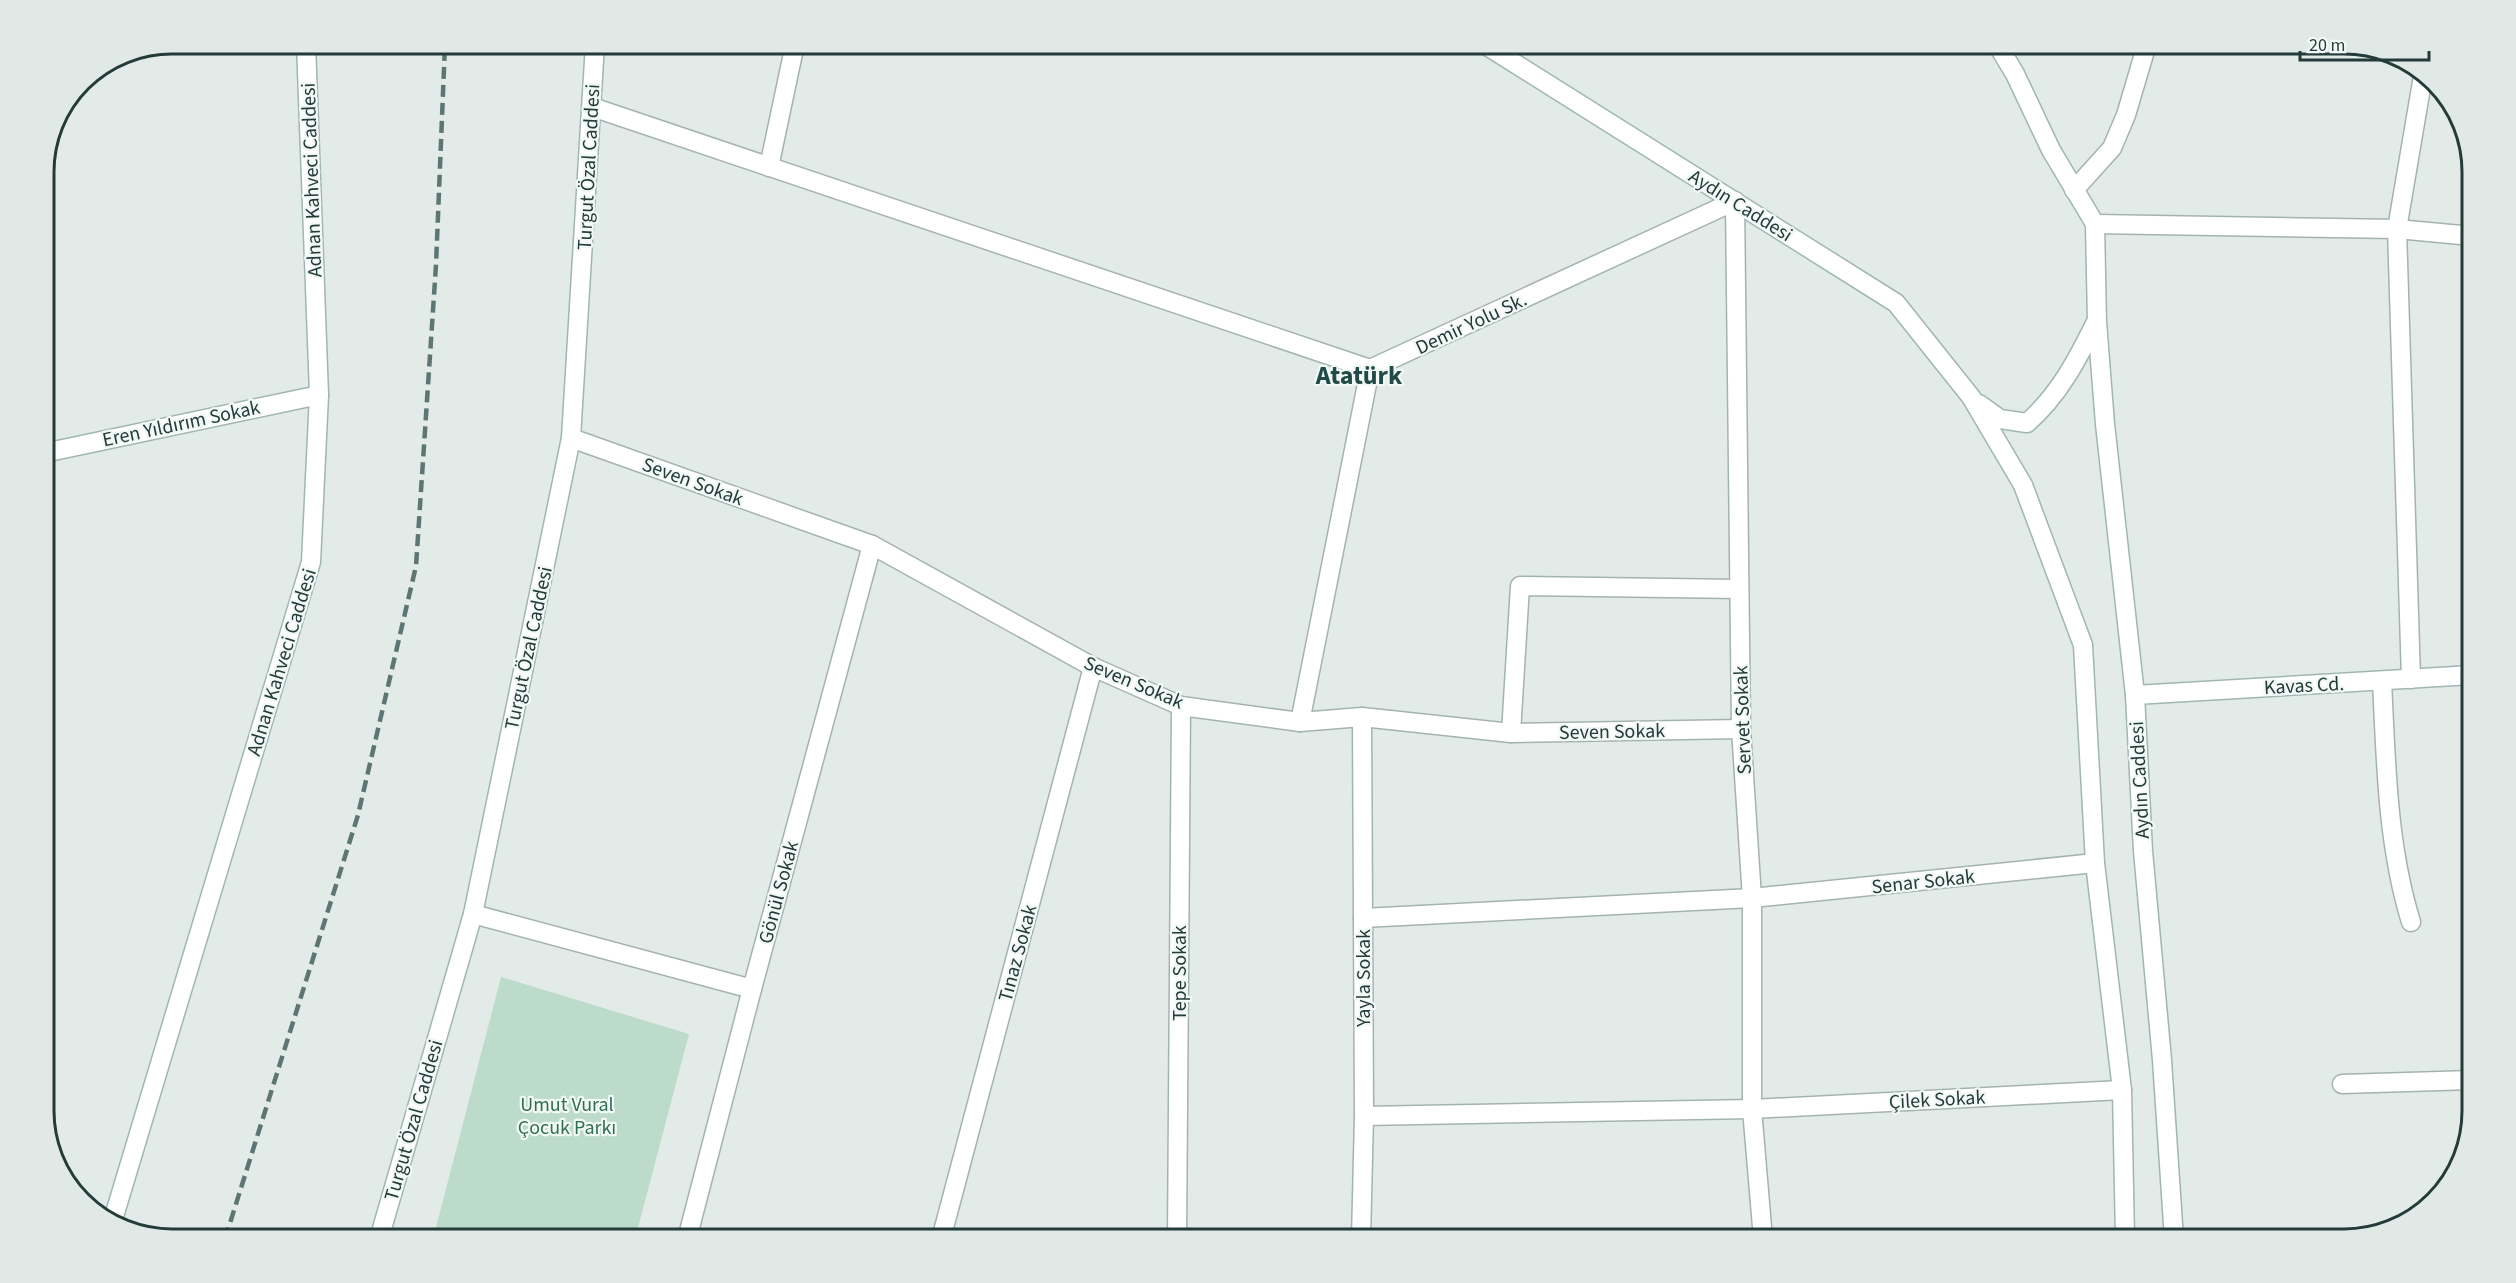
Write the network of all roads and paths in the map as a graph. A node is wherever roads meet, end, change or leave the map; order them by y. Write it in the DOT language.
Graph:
graph roads {
  1 [pos="306,54"];
  2 [pos="595,54"];
  3 [pos="793,54"];
  4 [pos="1500,54"];
  5 [pos="2003,54"];
  6 [pos="2144,54"];
  7 [pos="2422,83"];
  8 [pos="592,106"];
  9 [pos="769,167"];
  10 [pos="2074,190"];
  11 [pos="1735,201"];
  12 [pos="2095,224"];
  13 [pos="2397,229"];
  14 [pos="2462,235"];
  15 [pos="2097,321"];
  16 [pos="1370,369"];
  17 [pos="319,395"];
  18 [pos="1971,397"];
  19 [pos="572,438"];
  20 [pos="54,451"];
  21 [pos="872,545"];
  22 [pos="1739,589"];
  23 [pos="1093,666"];
  24 [pos="2462,676"];
  25 [pos="2412,679"];
  26 [pos="2382,681"];
  27 [pos="2135,695"];
  28 [pos="1181,706"];
  29 [pos="1362,717"];
  30 [pos="1300,722"];
  31 [pos="1741,729"];
  32 [pos="1511,733"];
  33 [pos="2095,863"];
  34 [pos="1752,898"];
  35 [pos="473,914"];
  36 [pos="1364,918"];
  37 [pos="2411,922"];
  38 [pos="752,988"];
  39 [pos="2462,1080"];
  40 [pos="2342,1084"];
  41 [pos="2121,1090"];
  42 [pos="1752,1109"];
  43 [pos="1364,1116"];
  44 [pos="115,1214"];
  45 [pos="382,1229"];
  46 [pos="690,1229"];
  47 [pos="944,1229"];
  48 [pos="1177,1229"];
  49 [pos="1361,1229"];
  50 [pos="1762,1229"];
  51 [pos="2125,1229"];
  52 [pos="2173,1229"];
  1 -- 17 [label="street, Adnan Kahveci Caddesi"];
  2 -- 8 [label="street, Turgut Özal Caddesi"];
  3 -- 9 [label="street"];
  4 -- 11 [label="street, Aydın Caddesi"];
  5 -- 10 [label="street"];
  6 -- 10 [label="street"];
  7 -- 13 [label="street"];
  8 -- 9 [label="street"];
  8 -- 19 [label="street, Turgut Özal Caddesi"];
  9 -- 16 [label="street"];
  10 -- 12 [label="street"];
  11 -- 16 [label="street, Demir Yolu Sk."];
  11 -- 18 [label="street, Aydın Caddesi"];
  11 -- 22 [label="street, Servet Sokak"];
  12 -- 13 [label="street"];
  12 -- 15 [label="street, Aydın Caddesi"];
  13 -- 14 [label="street"];
  13 -- 25 [label="street"];
  15 -- 18 [label="street, Aydın Caddesi"];
  15 -- 27 [label="street, Aydın Caddesi"];
  16 -- 30 [label="street"];
  17 -- 20 [label="street, Eren Yıldırım Sokak"];
  17 -- 44 [label="street, Adnan Kahveci Caddesi"];
  18 -- 33 [label="street, Aydın Caddesi"];
  19 -- 21 [label="street, Seven Sokak"];
  19 -- 35 [label="street, Turgut Özal Caddesi"];
  21 -- 23 [label="street, Seven Sokak"];
  21 -- 38 [label="street, Gönül Sokak"];
  22 -- 31 [label="street, Servet Sokak"];
  22 -- 32 [label="street"];
  23 -- 28 [label="street, Seven Sokak"];
  23 -- 47 [label="street, Tınaz Sokak"];
  24 -- 25 [label="street, Kavas Cd."];
  25 -- 26 [label="street, Kavas Cd."];
  26 -- 27 [label="street, Kavas Cd."];
  26 -- 37 [label="street"];
  27 -- 52 [label="street, Aydın Caddesi"];
  28 -- 30 [label="street, Seven Sokak"];
  28 -- 48 [label="street, Tepe Sokak"];
  29 -- 30 [label="street, Seven Sokak"];
  29 -- 32 [label="street, Seven Sokak"];
  29 -- 36 [label="street, Yayla Sokak"];
  31 -- 32 [label="street, Seven Sokak"];
  31 -- 34 [label="street, Servet Sokak"];
  33 -- 34 [label="street, Senar Sokak"];
  33 -- 41 [label="street, Aydın Caddesi"];
  34 -- 36 [label="street, Senar Sokak"];
  34 -- 42 [label="street, Servet Sokak"];
  35 -- 38 [label="street"];
  35 -- 45 [label="street, Turgut Özal Caddesi"];
  36 -- 43 [label="street, Yayla Sokak"];
  38 -- 46 [label="street, Gönül Sokak"];
  39 -- 40 [label="street"];
  41 -- 42 [label="street, Çilek Sokak"];
  41 -- 51 [label="street, Aydın Caddesi"];
  42 -- 43 [label="street, Çilek Sokak"];
  42 -- 50 [label="street, Servet Sokak"];
  43 -- 49 [label="street, Yayla Sokak"];
}
